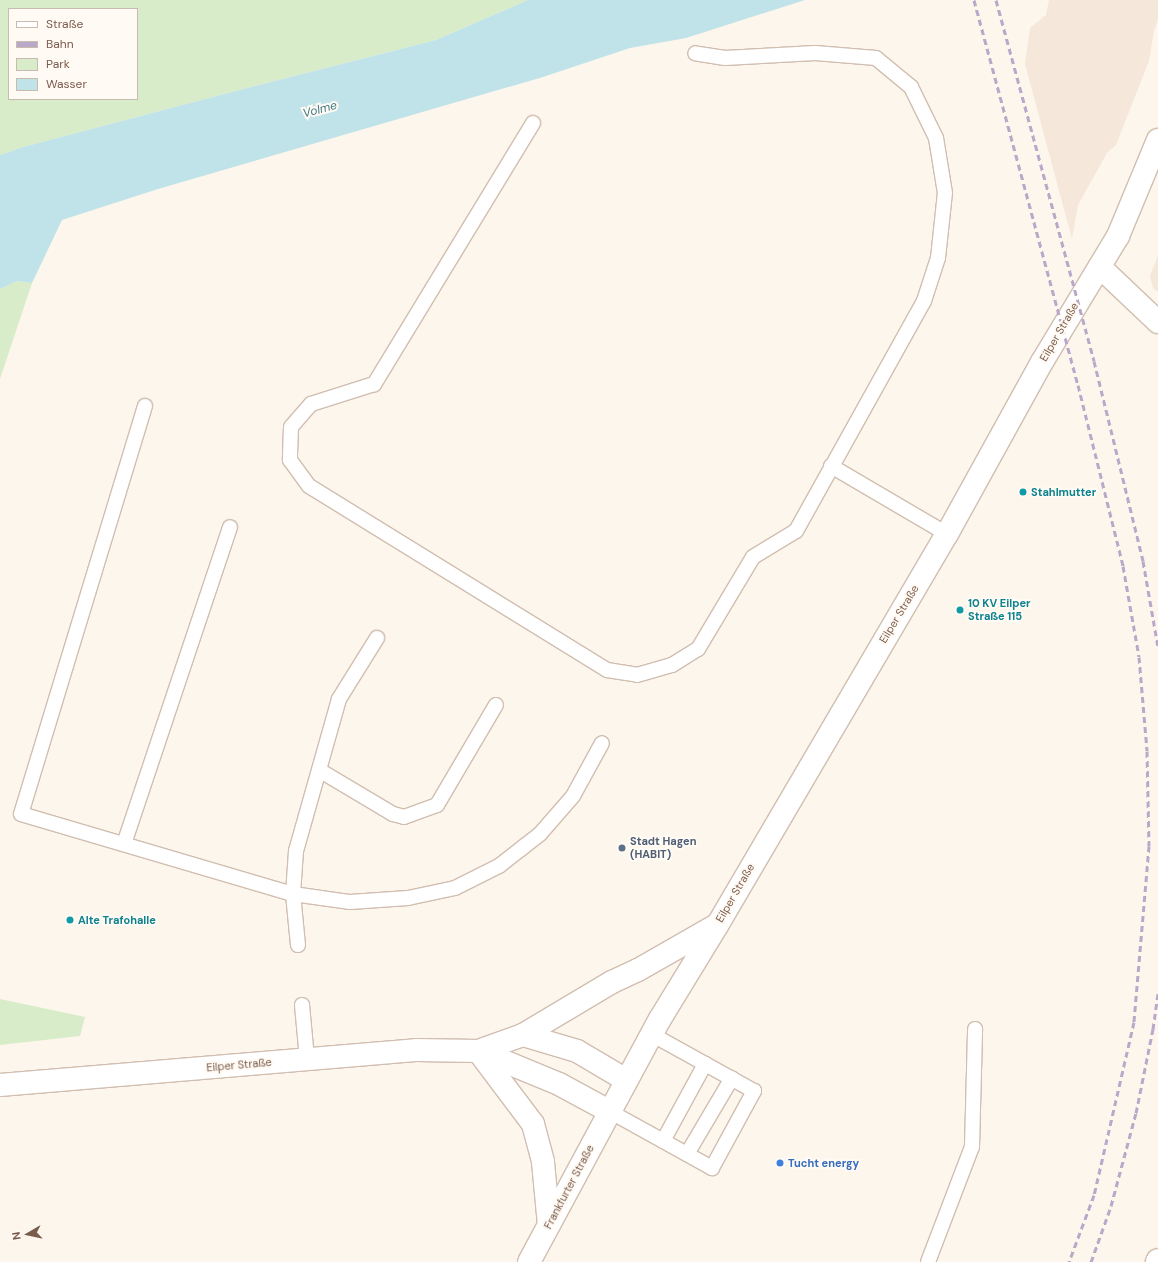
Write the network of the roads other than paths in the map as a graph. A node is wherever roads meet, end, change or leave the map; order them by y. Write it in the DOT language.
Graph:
graph roads {
  1 [pos="695,53"];
  2 [pos="533,123"];
  3 [pos="1158,140"];
  4 [pos="1100,267"];
  5 [pos="1158,322"];
  6 [pos="144,406"];
  7 [pos="831,466"];
  8 [pos="230,527"];
  9 [pos="947,534"];
  10 [pos="376,638"];
  11 [pos="496,705"];
  12 [pos="602,742"];
  13 [pos="319,770"];
  14 [pos="124,844"];
  15 [pos="293,894"];
  16 [pos="718,924"];
  17 [pos="298,945"];
  18 [pos="302,1005"];
  19 [pos="975,1029"];
  20 [pos="651,1034"];
  21 [pos="523,1035"];
  22 [pos="478,1051"];
  23 [pos="307,1059"];
  24 [pos="705,1064"];
  25 [pos="732,1078"];
  26 [pos="626,1080"];
  27 [pos="0,1085"];
  28 [pos="609,1111"];
  29 [pos="663,1141"];
  30 [pos="687,1154"];
  31 [pos="549,1225"];
  32 [pos="529,1262"];
  33 [pos="928,1262"];
  1 -- 7 [label="lane"];
  2 -- 7 [label="lane"];
  3 -- 4 [label="street, Eilper Straße"];
  4 -- 5 [label="street"];
  4 -- 9 [label="street, Eilper Straße"];
  6 -- 14 [label="lane"];
  7 -- 9 [label="lane"];
  8 -- 14 [label="lane"];
  9 -- 16 [label="street, Eilper Straße"];
  10 -- 13 [label="lane"];
  11 -- 13 [label="lane"];
  12 -- 15 [label="lane"];
  13 -- 15 [label="lane"];
  14 -- 15 [label="lane"];
  15 -- 17 [label="lane"];
  16 -- 20 [label="street, Eilper Straße"];
  16 -- 21 [label="street, Eilper Straße"];
  18 -- 23 [label="lane"];
  19 -- 33 [label="lane"];
  20 -- 24 [label="lane"];
  20 -- 26 [label="street, Eilper Straße"];
  21 -- 22 [label="street, Eilper Straße"];
  21 -- 26 [label="street"];
  22 -- 23 [label="street, Eilper Straße"];
  22 -- 28 [label="street, Eilper Straße"];
  22 -- 31 [label="street"];
  23 -- 27 [label="street, Eilper Straße"];
  24 -- 25 [label="lane"];
  24 -- 29 [label="lane"];
  25 -- 30 [label="lane"];
  25 -- 30 [label="lane"];
  26 -- 28 [label="street, Eilper Straße"];
  28 -- 29 [label="lane"];
  28 -- 31 [label="street, Frankfurter Straße"];
  29 -- 30 [label="lane"];
  31 -- 32 [label="street, Frankfurter Straße"];
}
